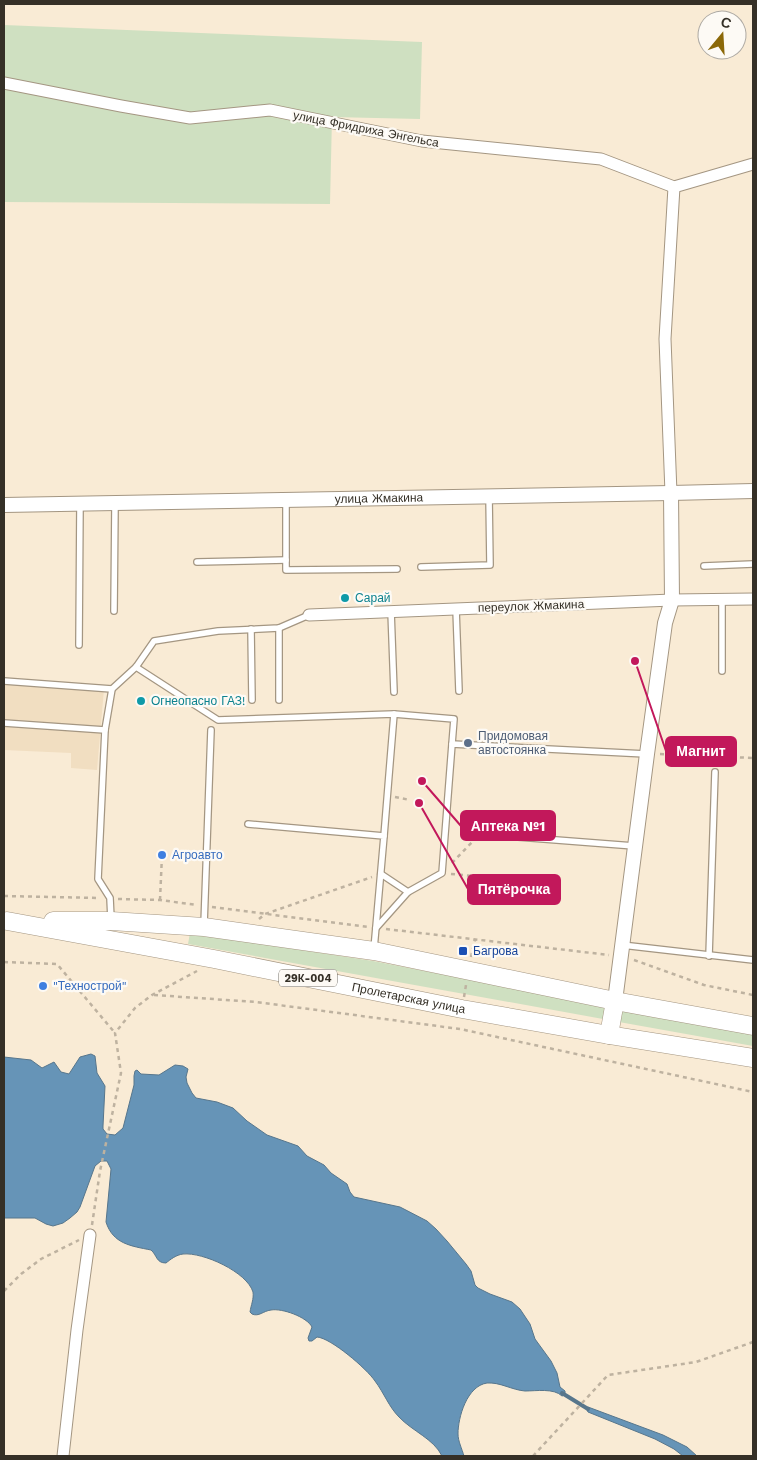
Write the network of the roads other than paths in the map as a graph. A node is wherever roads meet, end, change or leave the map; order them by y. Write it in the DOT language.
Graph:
graph roads {
  1 [pos="4,83"];
  2 [pos="753,164"];
  3 [pos="674,187"];
  4 [pos="753,490"];
  5 [pos="671,494"];
  6 [pos="489,496"];
  7 [pos="286,501"];
  8 [pos="115,502"];
  9 [pos="80,503"];
  10 [pos="4,505"];
  11 [pos="286,560"];
  12 [pos="197,562"];
  13 [pos="753,564"];
  14 [pos="704,566"];
  15 [pos="421,567"];
  16 [pos="397,569"];
  17 [pos="722,599"];
  18 [pos="753,599"];
  19 [pos="672,600"];
  20 [pos="456,609"];
  21 [pos="114,611"];
  22 [pos="391,611"];
  23 [pos="309,615"];
  24 [pos="278,628"];
  25 [pos="251,630"];
  26 [pos="79,646"];
  27 [pos="136,667"];
  28 [pos="722,671"];
  29 [pos="4,681"];
  30 [pos="112,689"];
  31 [pos="459,691"];
  32 [pos="394,692"];
  33 [pos="252,700"];
  34 [pos="279,700"];
  35 [pos="394,714"];
  36 [pos="4,723"];
  37 [pos="106,730"];
  38 [pos="210,730"];
  39 [pos="452,744"];
  40 [pos="647,754"];
  41 [pos="715,772"];
  42 [pos="248,824"];
  43 [pos="480,834"];
  44 [pos="384,836"];
  45 [pos="634,846"];
  46 [pos="381,874"];
  47 [pos="408,892"];
  48 [pos="5,921"];
  49 [pos="111,921"];
  50 [pos="179,925"];
  51 [pos="204,927"];
  52 [pos="376,928"];
  53 [pos="622,950"];
  54 [pos="174,951"];
  55 [pos="374,951"];
  56 [pos="709,956"];
  57 [pos="753,960"];
  58 [pos="616,1001"];
  59 [pos="753,1026"];
  60 [pos="609,1035"];
  61 [pos="753,1058"];
  62 [pos="90,1235"];
  63 [pos="63,1456"];
  1 -- 3 [label="street, улица Фридриха Энгельса"];
  2 -- 3 [label="street"];
  3 -- 5 [label="street"];
  4 -- 5 [label="street, улица Жмакина"];
  5 -- 6 [label="street, улица Жмакина"];
  5 -- 19 [label="street"];
  6 -- 7 [label="street, улица Жмакина"];
  6 -- 15 [label="lane"];
  7 -- 8 [label="street, улица Жмакина"];
  7 -- 11 [label="lane"];
  8 -- 9 [label="street, улица Жмакина"];
  8 -- 21 [label="lane"];
  9 -- 10 [label="street, улица Жмакина"];
  9 -- 26 [label="lane"];
  11 -- 12 [label="lane"];
  11 -- 16 [label="lane"];
  13 -- 14 [label="lane"];
  17 -- 18 [label="street, переулок Жмакина"];
  17 -- 19 [label="street, переулок Жмакина"];
  17 -- 28 [label="lane"];
  19 -- 20 [label="street, переулок Жмакина"];
  19 -- 40 [label="street"];
  20 -- 22 [label="street, переулок Жмакина"];
  20 -- 31 [label="lane"];
  22 -- 23 [label="street, переулок Жмакина"];
  22 -- 32 [label="lane"];
  23 -- 24 [label="lane"];
  24 -- 25 [label="lane"];
  24 -- 34 [label="lane"];
  25 -- 27 [label="lane"];
  25 -- 33 [label="lane"];
  27 -- 30 [label="lane"];
  27 -- 35 [label="lane"];
  29 -- 30 [label="lane"];
  30 -- 37 [label="lane"];
  35 -- 39 [label="lane"];
  35 -- 44 [label="lane"];
  36 -- 37 [label="lane"];
  37 -- 49 [label="lane"];
  38 -- 51 [label="lane"];
  39 -- 40 [label="lane"];
  39 -- 47 [label="lane"];
  40 -- 45 [label="street"];
  41 -- 56 [label="lane"];
  42 -- 44 [label="lane"];
  43 -- 45 [label="lane"];
  44 -- 46 [label="lane"];
  45 -- 53 [label="street"];
  46 -- 47 [label="lane"];
  46 -- 52 [label="lane"];
  47 -- 52 [label="lane"];
  48 -- 49 [label="main road, Пролетарская улица"];
  48 -- 54 [label="main road, Пролетарская улица / 29К-004"];
  49 -- 50 [label="main road, Пролетарская улица"];
  50 -- 51 [label="main road, Пролетарская улица"];
  50 -- 54 [label="main road"];
  51 -- 55 [label="main road, Пролетарская улица"];
  52 -- 55 [label="lane"];
  53 -- 56 [label="lane"];
  53 -- 58 [label="street"];
  54 -- 60 [label="main road, Пролетарская улица / 29К-004"];
  55 -- 58 [label="main road, Пролетарская улица"];
  56 -- 57 [label="lane"];
  58 -- 59 [label="main road, Пролетарская улица"];
  58 -- 60 [label="main road"];
  60 -- 61 [label="main road, Пролетарская улица / 29К-004"];
  62 -- 63 [label="street"];
}
